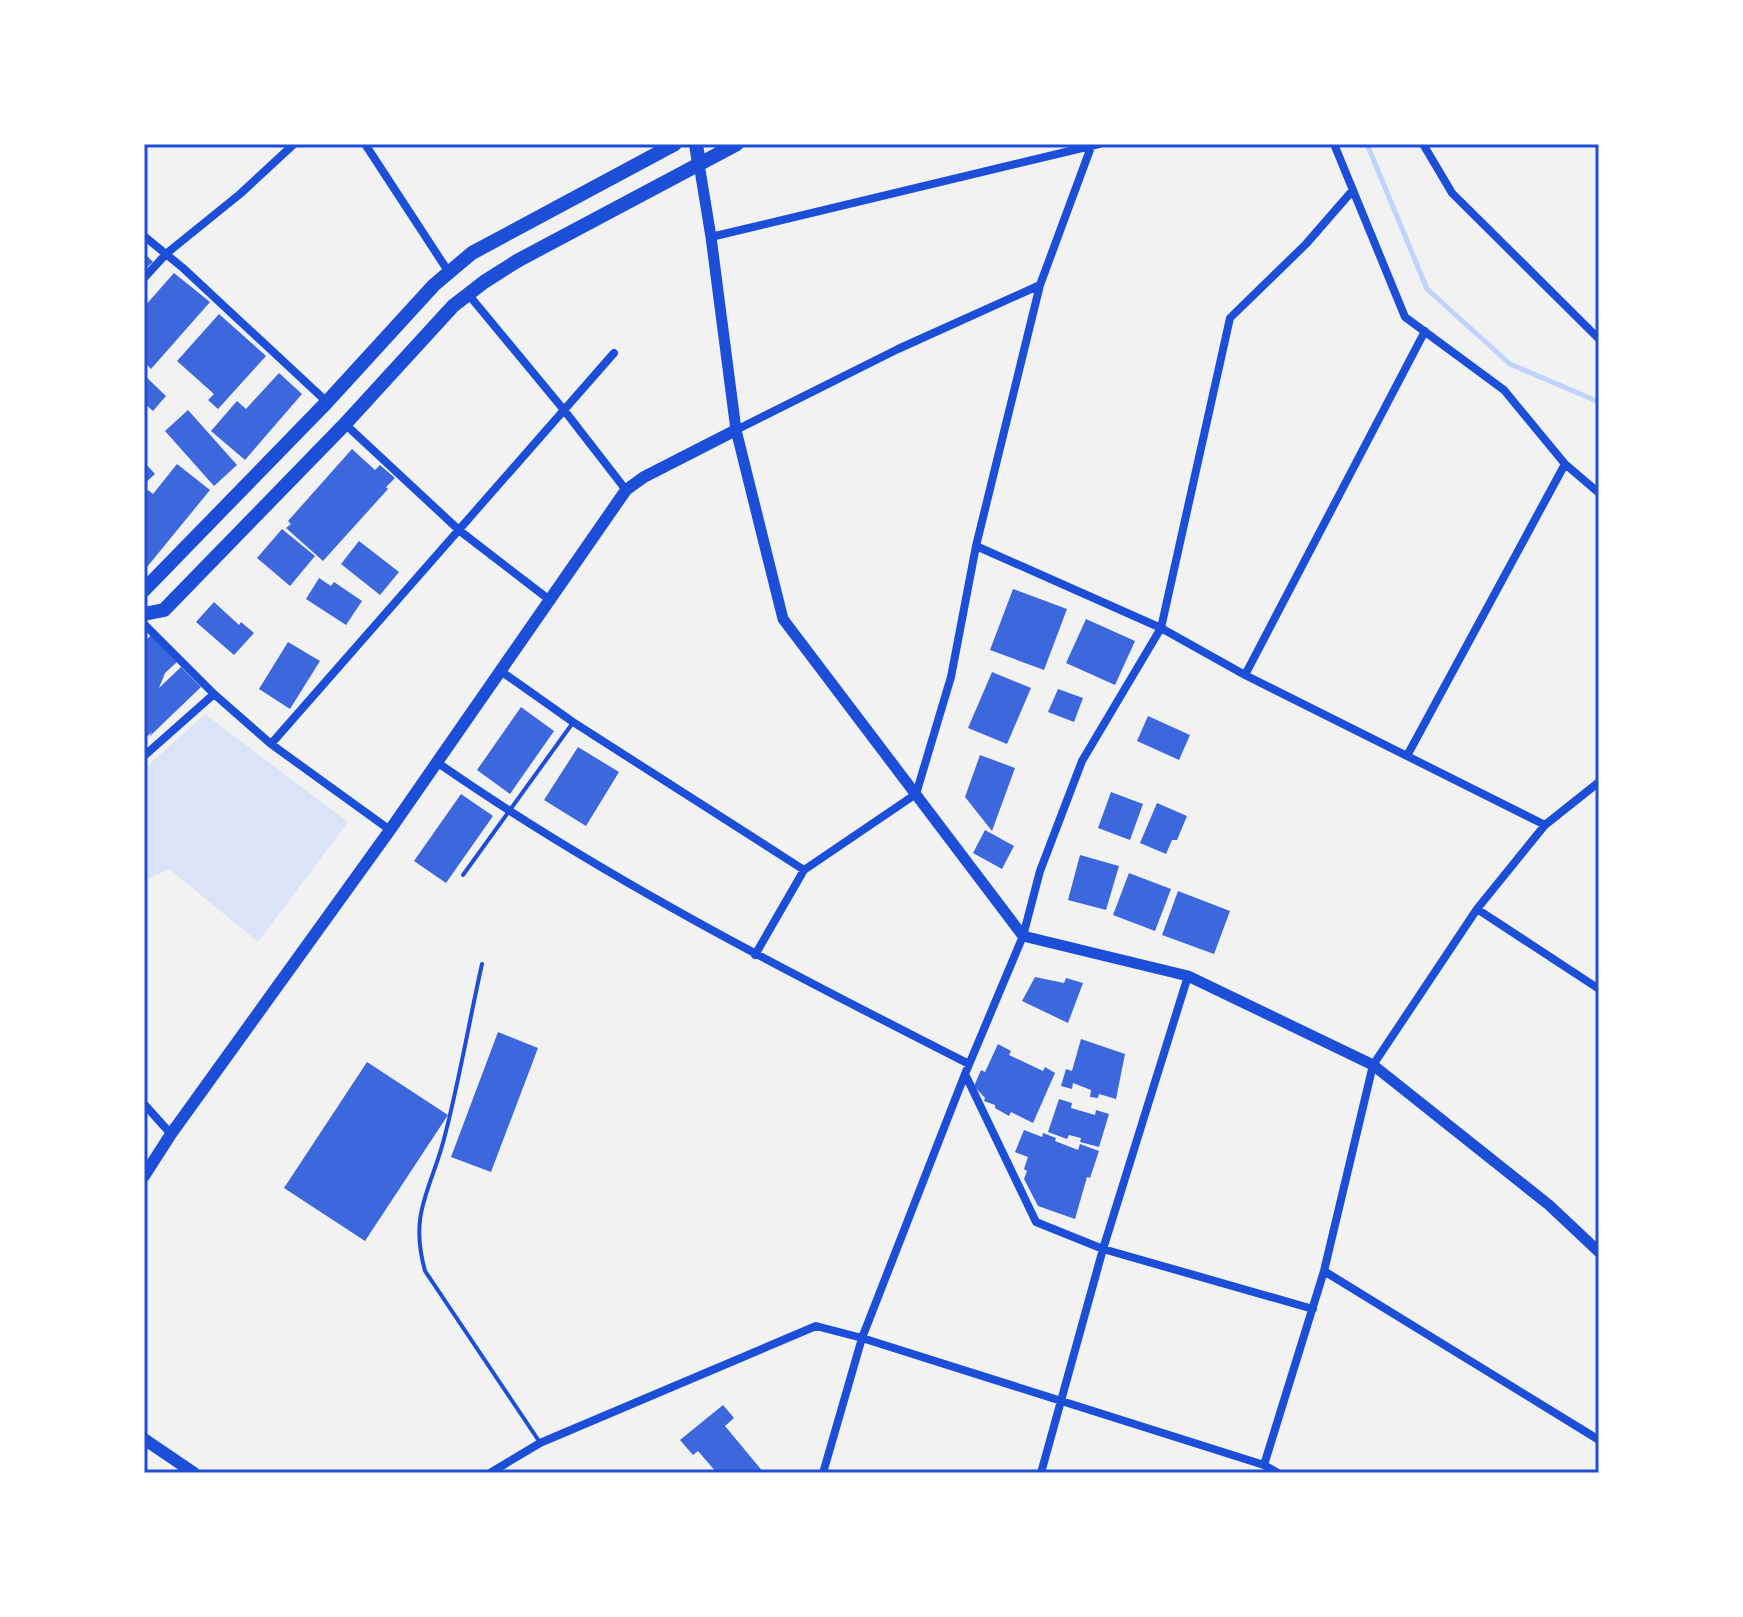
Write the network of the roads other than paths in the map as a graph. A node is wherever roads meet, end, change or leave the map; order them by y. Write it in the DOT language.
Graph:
graph roads {
  1 [pos="294,144"];
  2 [pos="365,144"];
  3 [pos="675,144"];
  4 [pos="696,144"];
  5 [pos="737,144"];
  6 [pos="1334,144"];
  7 [pos="1423,144"];
  8 [pos="1095,146"];
  9 [pos="699,164"];
  10 [pos="1353,190"];
  11 [pos="144,236"];
  12 [pos="711,237"];
  13 [pos="167,253"];
  14 [pos="448,271"];
  15 [pos="144,278"];
  16 [pos="1040,285"];
  17 [pos="468,294"];
  18 [pos="1425,331"];
  19 [pos="1599,338"];
  20 [pos="614,353"];
  21 [pos="327,402"];
  22 [pos="564,410"];
  23 [pos="345,424"];
  24 [pos="736,430"];
  25 [pos="1565,464"];
  26 [pos="626,490"];
  27 [pos="1599,493"];
  28 [pos="460,531"];
  29 [pos="976,546"];
  30 [pos="144,590"];
  31 [pos="551,601"];
  32 [pos="144,614"];
  33 [pos="144,624"];
  34 [pos="1161,628"];
  35 [pos="502,672"];
  36 [pos="1245,675"];
  37 [pos="214,694"];
  38 [pos="573,722"];
  39 [pos="271,744"];
  40 [pos="1408,754"];
  41 [pos="144,756"];
  42 [pos="438,763"];
  43 [pos="1599,782"];
  44 [pos="916,794"];
  45 [pos="508,812"];
  46 [pos="1545,825"];
  47 [pos="390,830"];
  48 [pos="804,870"];
  49 [pos="463,875"];
  50 [pos="1477,909"];
  51 [pos="1023,936"];
  52 [pos="755,955"];
  53 [pos="482,964"];
  54 [pos="1188,976"];
  55 [pos="1599,989"];
  56 [pos="969,1064"];
  57 [pos="1373,1065"];
  58 [pos="965,1074"];
  59 [pos="144,1104"];
  60 [pos="171,1134"];
  61 [pos="144,1176"];
  62 [pos="1103,1249"];
  63 [pos="1599,1252"];
  64 [pos="1324,1271"];
  65 [pos="1313,1309"];
  66 [pos="862,1338"];
  67 [pos="1060,1402"];
  68 [pos="1599,1440"];
  69 [pos="540,1443"];
  70 [pos="147,1447"];
  71 [pos="1264,1465"];
  72 [pos="194,1473"];
  73 [pos="490,1473"];
  74 [pos="823,1473"];
  75 [pos="1041,1473"];
  76 [pos="1278,1473"];
  1 -- 13 [label="street"];
  2 -- 14 [label="street"];
  3 -- 14 [label="main road"];
  4 -- 9 [label="main road"];
  5 -- 9 [label="main road"];
  6 -- 10 [label="street"];
  7 -- 19 [label="street"];
  8 -- 12 [label="street"];
  8 -- 16 [label="street"];
  9 -- 12 [label="street"];
  9 -- 17 [label="main road"];
  10 -- 18 [label="street"];
  10 -- 34 [label="street"];
  11 -- 13 [label="street"];
  12 -- 24 [label="street"];
  13 -- 15 [label="street"];
  13 -- 21 [label="street"];
  14 -- 21 [label="main road"];
  16 -- 24 [label="street"];
  16 -- 29 [label="street"];
  17 -- 22 [label="street"];
  17 -- 23 [label="main road"];
  18 -- 25 [label="street"];
  18 -- 36 [label="street"];
  20 -- 22 [label="street"];
  21 -- 30 [label="main road"];
  22 -- 26 [label="street"];
  22 -- 28 [label="street"];
  23 -- 28 [label="street"];
  23 -- 32 [label="main road"];
  24 -- 26 [label="main road"];
  24 -- 44 [label="street"];
  25 -- 27 [label="street"];
  25 -- 40 [label="street"];
  26 -- 31 [label="main road"];
  28 -- 31 [label="street"];
  28 -- 39 [label="street"];
  29 -- 34 [label="street"];
  29 -- 44 [label="street"];
  31 -- 35 [label="main road"];
  33 -- 37 [label="street"];
  34 -- 36 [label="street"];
  34 -- 51 [label="street"];
  35 -- 38 [label="street"];
  35 -- 42 [label="main road"];
  36 -- 40 [label="street"];
  37 -- 39 [label="street"];
  37 -- 41 [label="street"];
  38 -- 45 [label="lane"];
  38 -- 48 [label="street"];
  39 -- 47 [label="street"];
  40 -- 46 [label="street"];
  42 -- 45 [label="street"];
  42 -- 47 [label="main road"];
  43 -- 46 [label="street"];
  44 -- 48 [label="street"];
  44 -- 51 [label="street"];
  45 -- 49 [label="lane"];
  45 -- 52 [label="street"];
  46 -- 50 [label="street"];
  47 -- 60 [label="main road"];
  48 -- 52 [label="street"];
  50 -- 55 [label="street"];
  50 -- 57 [label="street"];
  51 -- 54 [label="street"];
  51 -- 56 [label="street"];
  52 -- 56 [label="street"];
  53 -- 69 [label="lane"];
  54 -- 57 [label="street"];
  54 -- 62 [label="street"];
  56 -- 58 [label="street"];
  57 -- 63 [label="street"];
  57 -- 64 [label="street"];
  58 -- 62 [label="street"];
  58 -- 66 [label="street"];
  59 -- 60 [label="street"];
  60 -- 61 [label="main road"];
  62 -- 65 [label="street"];
  62 -- 67 [label="street"];
  64 -- 65 [label="street"];
  64 -- 68 [label="street"];
  65 -- 71 [label="street"];
  66 -- 67 [label="street"];
  66 -- 69 [label="street"];
  66 -- 74 [label="street"];
  67 -- 71 [label="street"];
  67 -- 75 [label="street"];
  69 -- 73 [label="street"];
  70 -- 72 [label="main road"];
  71 -- 76 [label="street"];
}
